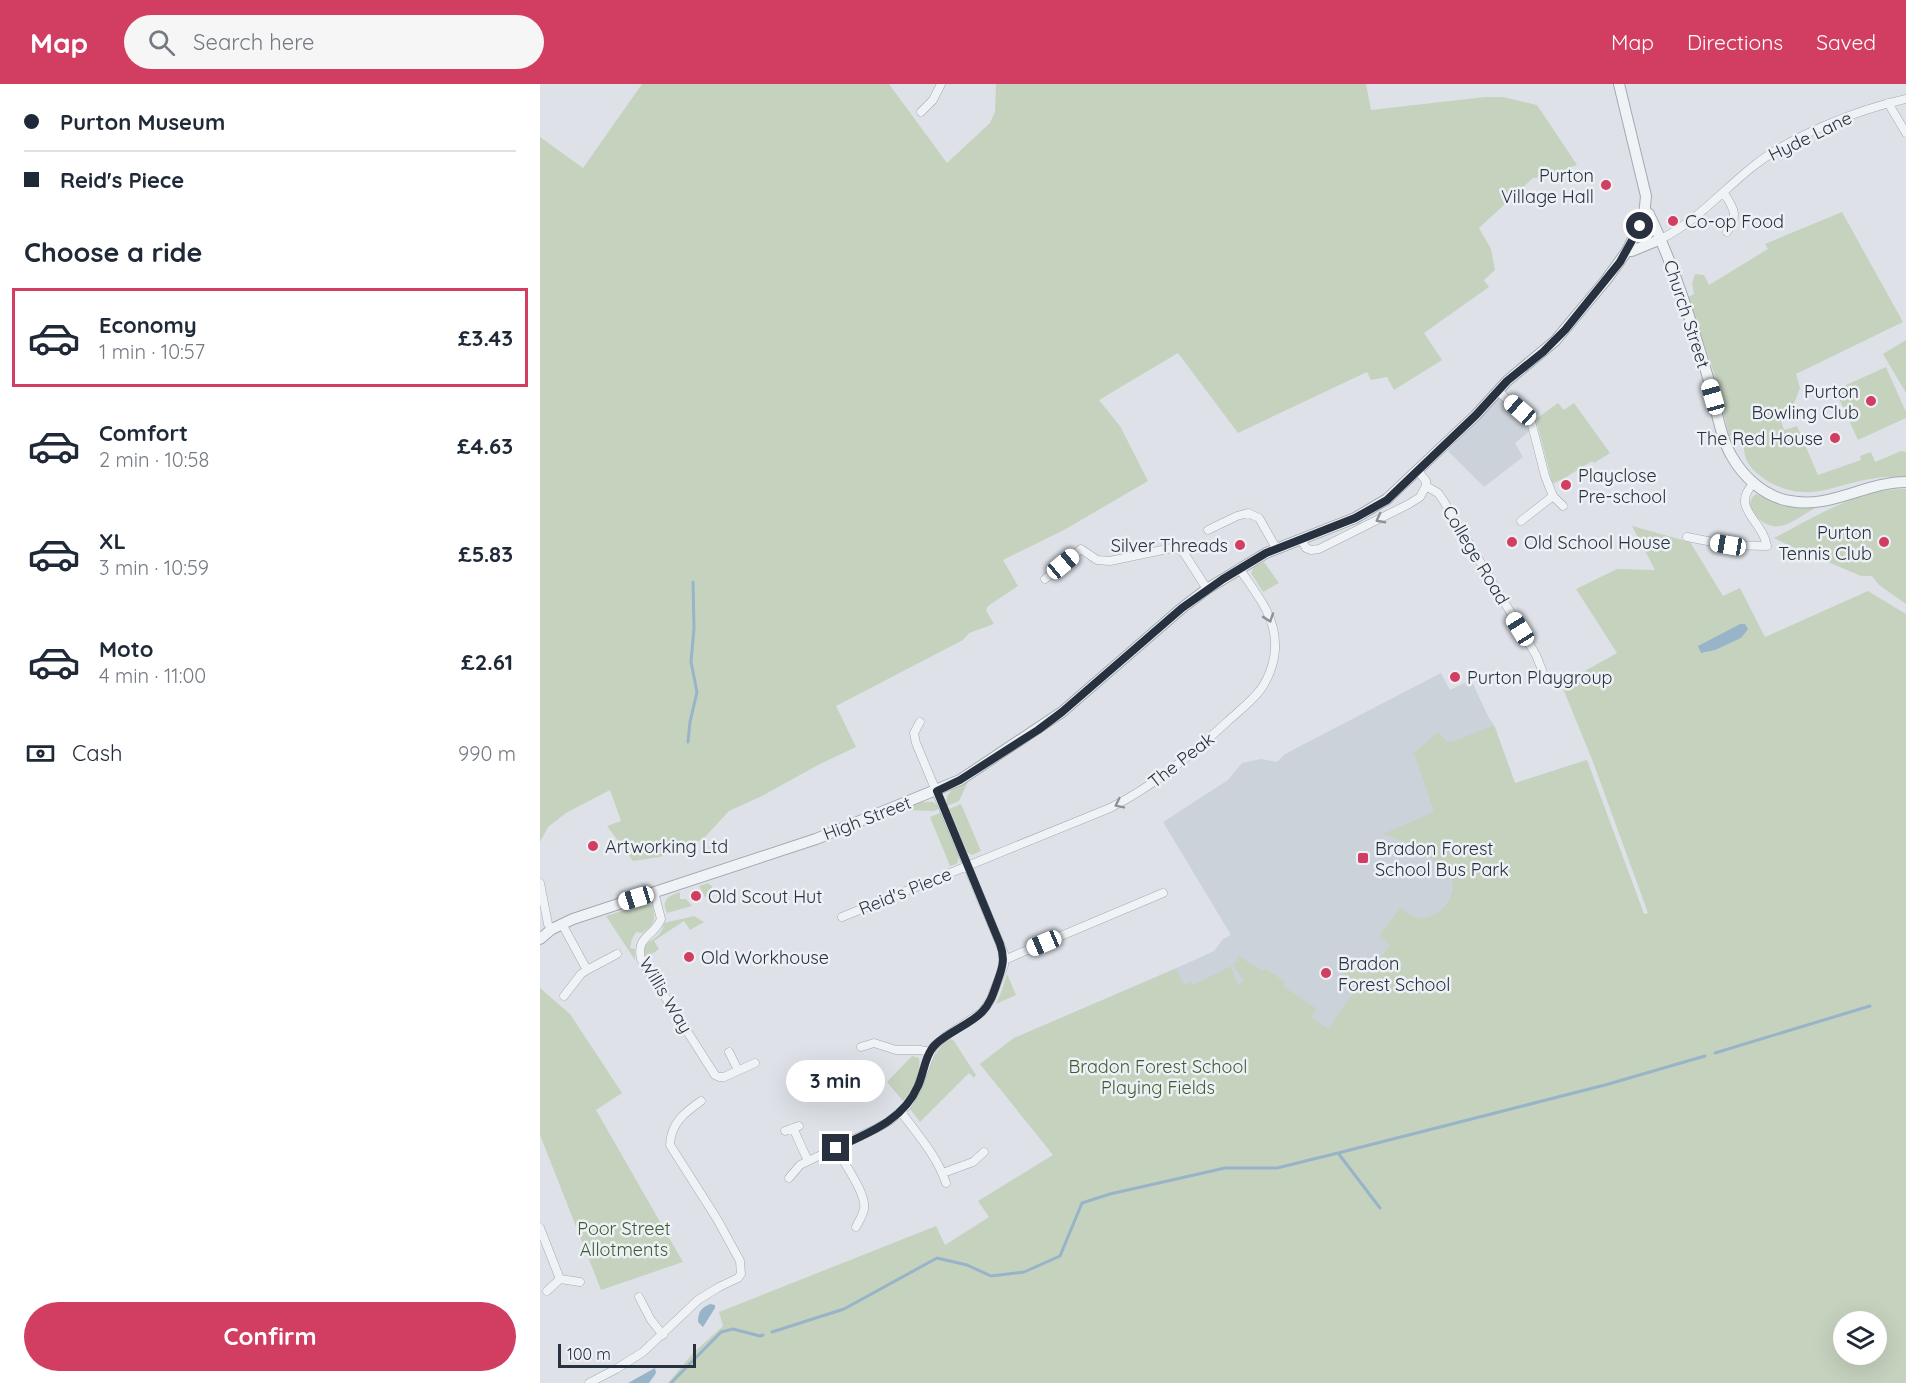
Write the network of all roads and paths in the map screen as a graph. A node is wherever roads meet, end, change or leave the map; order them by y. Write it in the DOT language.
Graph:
graph roads {
  1 [pos="941,84"];
  2 [pos="1619,84"];
  3 [pos="1906,99"];
  4 [pos="1888,103"];
  5 [pos="921,112"];
  6 [pos="1906,133"];
  7 [pos="1724,193"];
  8 [pos="1645,211"];
  9 [pos="1727,231"];
  10 [pos="1661,239"];
  11 [pos="1627,251"];
  12 [pos="1498,391"];
  13 [pos="1418,471"];
  14 [pos="1754,483"];
  15 [pos="1906,483"];
  16 [pos="1426,486"];
  17 [pos="1553,496"];
  18 [pos="1563,506"];
  19 [pos="1521,521"];
  20 [pos="1208,530"];
  21 [pos="1687,537"];
  22 [pos="1301,539"];
  23 [pos="1276,548"];
  24 [pos="1239,568"];
  25 [pos="1045,579"];
  26 [pos="1207,589"];
  27 [pos="1541,676"];
  28 [pos="920,722"];
  29 [pos="906,728"];
  30 [pos="914,733"];
  31 [pos="937,791"];
  32 [pos="967,866"];
  33 [pos="540,883"];
  34 [pos="654,892"];
  35 [pos="1163,892"];
  36 [pos="842,917"];
  37 [pos="557,926"];
  38 [pos="540,939"];
  39 [pos="617,954"];
  40 [pos="1004,960"];
  41 [pos="587,970"];
  42 [pos="564,996"];
  43 [pos="861,1047"];
  44 [pos="729,1052"];
  45 [pos="931,1052"];
  46 [pos="755,1063"];
  47 [pos="738,1070"];
  48 [pos="701,1101"];
  49 [pos="901,1113"];
  50 [pos="792,1128"];
  51 [pos="836,1148"];
  52 [pos="984,1152"];
  53 [pos="808,1161"];
  54 [pos="943,1173"];
  55 [pos="789,1178"];
  56 [pos="946,1183"];
  57 [pos="856,1227"];
  58 [pos="540,1228"];
  59 [pos="560,1279"];
  60 [pos="580,1282"];
  61 [pos="547,1291"];
  62 [pos="639,1297"];
  63 [pos="663,1335"];
  64 [pos="589,1383"];
  1 -- 5 [label="street"];
  2 -- 8 [label="street, High Street"];
  3 -- 4 [label="street, Hyde Lane"];
  4 -- 6 [label="street"];
  4 -- 7 [label="street, Hyde Lane"];
  7 -- 9 [label="street"];
  7 -- 10 [label="street, Hyde Lane"];
  8 -- 10 [label="street, Church Street"];
  8 -- 11 [label="street, High Street"];
  10 -- 11 [label="street"];
  10 -- 14 [label="street, Church Street"];
  11 -- 12 [label="street, High Street"];
  12 -- 13 [label="street, High Street"];
  12 -- 17 [label="street"];
  13 -- 16 [label="street, College Road"];
  13 -- 22 [label="street, High Street"];
  14 -- 15 [label="street, Church Street"];
  14 -- 21 [label="street"];
  16 -- 22 [label="street, one-way"];
  16 -- 27 [label="street, College Road"];
  17 -- 18 [label="street"];
  17 -- 19 [label="street"];
  20 -- 23 [label="street"];
  22 -- 23 [label="street, High Street"];
  23 -- 24 [label="street, High Street"];
  24 -- 26 [label="street, High Street"];
  24 -- 32 [label="street, The Peak, one-way"];
  25 -- 26 [label="street"];
  26 -- 31 [label="street, High Street"];
  28 -- 30 [label="street"];
  29 -- 30 [label="street"];
  30 -- 31 [label="street, Reid's Piece"];
  31 -- 32 [label="street, Reid's Piece"];
  31 -- 34 [label="street, High Street"];
  32 -- 36 [label="street, Reid's Piece"];
  32 -- 40 [label="street, Reid's Piece"];
  33 -- 37 [label="street"];
  34 -- 37 [label="street, High Street"];
  34 -- 47 [label="street, Willis Way"];
  35 -- 40 [label="street"];
  37 -- 38 [label="street, High Street"];
  37 -- 41 [label="street"];
  39 -- 41 [label="street"];
  40 -- 45 [label="street"];
  41 -- 42 [label="street"];
  43 -- 45 [label="street"];
  44 -- 47 [label="street"];
  45 -- 49 [label="street"];
  46 -- 47 [label="street, Willis Way"];
  48 -- 63 [label="street"];
  49 -- 51 [label="street"];
  49 -- 54 [label="street"];
  50 -- 53 [label="street"];
  51 -- 53 [label="street"];
  51 -- 57 [label="street"];
  52 -- 54 [label="street"];
  53 -- 55 [label="street"];
  54 -- 56 [label="street"];
  58 -- 59 [label="street"];
  59 -- 60 [label="street"];
  59 -- 61 [label="street"];
  62 -- 63 [label="street"];
  63 -- 64 [label="street"];
}
